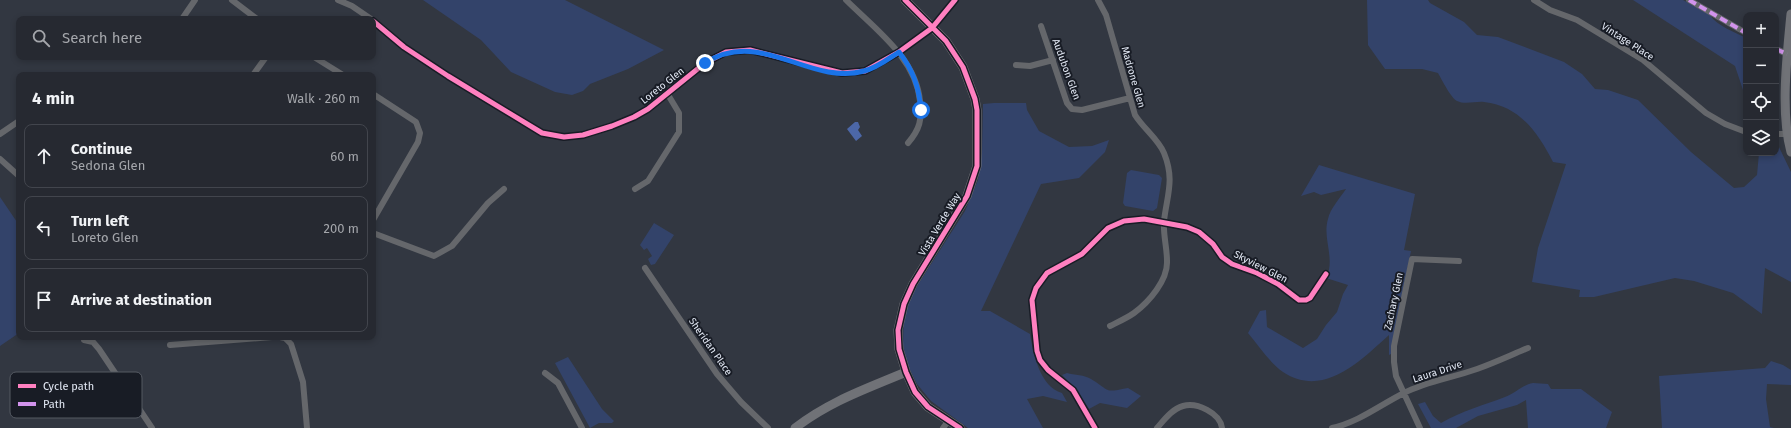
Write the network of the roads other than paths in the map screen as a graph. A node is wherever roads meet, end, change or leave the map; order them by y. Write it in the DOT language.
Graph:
graph roads {
  1 [pos="195,0"];
  2 [pos="232,0"];
  3 [pos="338,0"];
  4 [pos="846,0"];
  5 [pos="905,0"];
  6 [pos="955,0"];
  7 [pos="1534,0"];
  8 [pos="1689,0"];
  9 [pos="1101,1"];
  10 [pos="1791,14"];
  11 [pos="184,16"];
  12 [pos="253,16"];
  13 [pos="366,16"];
  14 [pos="376,23"];
  15 [pos="1041,26"];
  16 [pos="932,28"];
  17 [pos="1743,31"];
  18 [pos="1779,50"];
  19 [pos="899,52"];
  20 [pos="1786,54"];
  21 [pos="264,60"];
  22 [pos="319,60"];
  23 [pos="1053,60"];
  24 [pos="1016,65"];
  25 [pos="255,72"];
  26 [pos="339,72"];
  27 [pos="1789,75"];
  28 [pos="666,93"];
  29 [pos="376,96"];
  30 [pos="1130,98"];
  31 [pos="16,123"];
  32 [pos="1743,131"];
  33 [pos="0,134"];
  34 [pos="1789,134"];
  35 [pos="908,143"];
  36 [pos="1791,152"];
  37 [pos="0,159"];
  38 [pos="16,173"];
  39 [pos="635,189"];
  40 [pos="504,190"];
  41 [pos="376,215"];
  42 [pos="1164,222"];
  43 [pos="376,234"];
  44 [pos="1459,261"];
  45 [pos="645,268"];
  46 [pos="1326,274"];
  47 [pos="1110,326"];
  48 [pos="84,340"];
  49 [pos="234,340"];
  50 [pos="287,340"];
  51 [pos="170,345"];
  52 [pos="1528,348"];
  53 [pos="114,372"];
  54 [pos="906,372"];
  55 [pos="546,373"];
  56 [pos="1404,393"];
  57 [pos="142,413"];
  58 [pos="949,420"];
  59 [pos="152,428"];
  60 [pos="307,428"];
  61 [pos="582,428"];
  62 [pos="768,428"];
  63 [pos="795,428"];
  64 [pos="943,428"];
  65 [pos="960,428"];
  66 [pos="1095,428"];
  67 [pos="1157,428"];
  68 [pos="1222,428"];
  69 [pos="1332,428"];
  70 [pos="1420,428"];
  1 -- 11 [label="street"];
  2 -- 12 [label="street"];
  3 -- 13 [label="street, Loreto Glen"];
  4 -- 19 [label="street"];
  5 -- 16 [label="street, Vista Verde Way"];
  6 -- 16 [label="street"];
  7 -- 32 [label="street, Vintage Place"];
  8 -- 17 [label="street"];
  9 -- 30 [label="street, Madrone Glen"];
  10 -- 20 [label="street"];
  14 -- 28 [label="street, Loreto Glen"];
  15 -- 23 [label="street, Audubon Glen"];
  16 -- 19 [label="street, Loreto Glen"];
  16 -- 54 [label="street, Vista Verde Way"];
  18 -- 20 [label="street"];
  19 -- 28 [label="street, Loreto Glen"];
  19 -- 35 [label="street"];
  20 -- 27 [label="street"];
  21 -- 25 [label="street"];
  22 -- 26 [label="street"];
  23 -- 24 [label="street"];
  23 -- 30 [label="street, Audubon Glen"];
  27 -- 34 [label="street"];
  28 -- 39 [label="street"];
  29 -- 41 [label="street"];
  30 -- 42 [label="street, Madrone Glen"];
  31 -- 33 [label="street"];
  34 -- 36 [label="street"];
  37 -- 38 [label="street"];
  40 -- 43 [label="street"];
  42 -- 46 [label="street, Skyview Glen"];
  42 -- 47 [label="street, Madrone Glen"];
  42 -- 66 [label="street, Skyview Glen"];
  44 -- 56 [label="street, Zachary Glen"];
  45 -- 62 [label="street, Sheridan Place"];
  48 -- 53 [label="street"];
  49 -- 51 [label="street"];
  50 -- 60 [label="street"];
  52 -- 56 [label="street, Laura Drive"];
  54 -- 58 [label="street, Vista Verde Way"];
  54 -- 63 [label="street"];
  55 -- 61 [label="street"];
  56 -- 69 [label="street, Laura Drive"];
  56 -- 70 [label="street"];
  57 -- 59 [label="street"];
  58 -- 64 [label="street"];
  58 -- 65 [label="street, Vista Verde Way"];
  67 -- 68 [label="street"];
}
